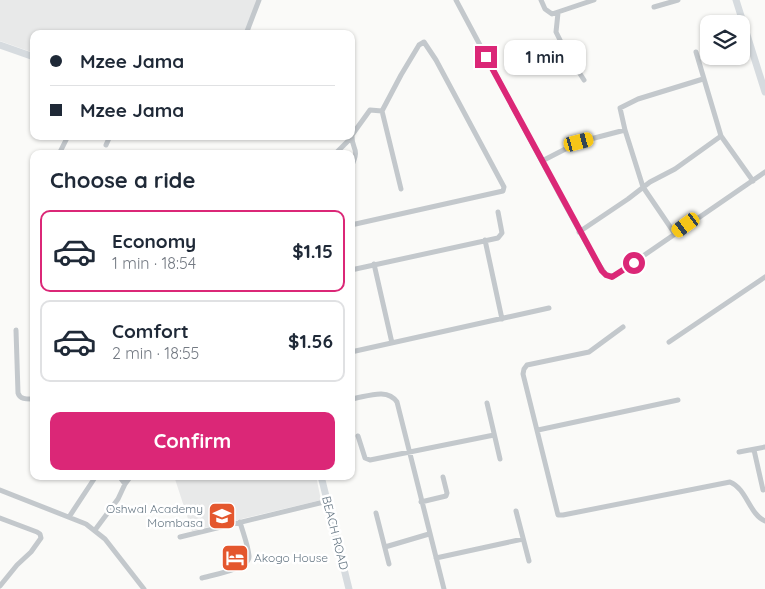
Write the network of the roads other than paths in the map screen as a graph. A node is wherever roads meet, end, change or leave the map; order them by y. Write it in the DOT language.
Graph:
graph roads {
  1 [pos="259,0"];
  2 [pos="456,0"];
  3 [pos="541,0"];
  4 [pos="594,0"];
  5 [pos="678,0"];
  6 [pos="736,0"];
  7 [pos="654,6"];
  8 [pos="558,13"];
  9 [pos="248,30"];
  10 [pos="0,45"];
  11 [pos="696,52"];
  12 [pos="30,56"];
  13 [pos="762,77"];
  14 [pos="703,79"];
  15 [pos="584,80"];
  16 [pos="765,92"];
  17 [pos="382,111"];
  18 [pos="625,130"];
  19 [pos="355,132"];
  20 [pos="721,136"];
  21 [pos="108,140"];
  22 [pos="349,140"];
  23 [pos="353,140"];
  24 [pos="106,145"];
  25 [pos="339,150"];
  26 [pos="355,157"];
  27 [pos="542,161"];
  28 [pos="765,172"];
  29 [pos="753,181"];
  30 [pos="643,187"];
  31 [pos="401,189"];
  32 [pos="498,212"];
  33 [pos="355,224"];
  34 [pos="579,232"];
  35 [pos="675,234"];
  36 [pos="485,240"];
  37 [pos="374,264"];
  38 [pos="355,269"];
  39 [pos="765,277"];
  40 [pos="549,308"];
  41 [pos="502,319"];
  42 [pos="623,327"];
  43 [pos="16,330"];
  44 [pos="670,342"];
  45 [pos="392,343"];
  46 [pos="355,351"];
  47 [pos="30,399"];
  48 [pos="355,399"];
  49 [pos="678,400"];
  50 [pos="487,404"];
  51 [pos="538,430"];
  52 [pos="358,436"];
  53 [pos="494,436"];
  54 [pos="765,447"];
  55 [pos="754,450"];
  56 [pos="409,452"];
  57 [pos="739,452"];
  58 [pos="500,459"];
  59 [pos="443,477"];
  60 [pos="93,480"];
  61 [pos="122,480"];
  62 [pos="128,480"];
  63 [pos="322,480"];
  64 [pos="125,484"];
  65 [pos="0,490"];
  66 [pos="763,490"];
  67 [pos="328,501"];
  68 [pos="421,502"];
  69 [pos="516,511"];
  70 [pos="376,513"];
  71 [pos="69,517"];
  72 [pos="0,518"];
  73 [pos="240,522"];
  74 [pos="765,522"];
  75 [pos="94,530"];
  76 [pos="429,534"];
  77 [pos="180,537"];
  78 [pos="523,538"];
  79 [pos="385,546"];
  80 [pos="436,558"];
  81 [pos="529,561"];
  82 [pos="389,564"];
  83 [pos="202,578"];
  84 [pos="0,586"];
  85 [pos="144,589"];
  86 [pos="349,589"];
  87 [pos="444,589"];
  1 -- 9 [label="street"];
  2 -- 27 [label="street"];
  3 -- 8 [label="street"];
  4 -- 8 [label="street"];
  5 -- 7 [label="street"];
  6 -- 13 [label="main road"];
  8 -- 15 [label="street"];
  10 -- 12 [label="main road"];
  11 -- 14 [label="street"];
  13 -- 16 [label="main road"];
  14 -- 18 [label="street"];
  14 -- 20 [label="street"];
  17 -- 19 [label="street"];
  17 -- 31 [label="street"];
  17 -- 33 [label="street"];
  18 -- 27 [label="street"];
  18 -- 30 [label="street"];
  20 -- 29 [label="street"];
  20 -- 30 [label="street"];
  21 -- 24 [label="street"];
  22 -- 25 [label="street"];
  23 -- 26 [label="street"];
  27 -- 34 [label="street"];
  28 -- 29 [label="street"];
  29 -- 35 [label="street"];
  30 -- 34 [label="street"];
  30 -- 35 [label="street"];
  32 -- 36 [label="street"];
  34 -- 35 [label="street"];
  36 -- 37 [label="street"];
  36 -- 41 [label="street"];
  37 -- 38 [label="street"];
  37 -- 45 [label="street"];
  39 -- 44 [label="street"];
  40 -- 41 [label="street"];
  41 -- 45 [label="street"];
  42 -- 51 [label="street"];
  43 -- 47 [label="street"];
  45 -- 46 [label="street"];
  48 -- 56 [label="street"];
  49 -- 51 [label="street"];
  50 -- 53 [label="street"];
  51 -- 74 [label="street"];
  52 -- 56 [label="street"];
  53 -- 56 [label="street"];
  53 -- 58 [label="street"];
  54 -- 55 [label="street"];
  55 -- 57 [label="street"];
  55 -- 66 [label="street"];
  56 -- 68 [label="street"];
  59 -- 68 [label="street"];
  60 -- 71 [label="street"];
  61 -- 64 [label="street"];
  62 -- 64 [label="street"];
  63 -- 67 [label="main road, BEACH ROAD"];
  64 -- 75 [label="street"];
  65 -- 71 [label="street"];
  67 -- 73 [label="street"];
  67 -- 86 [label="main road, BEACH ROAD"];
  68 -- 76 [label="street"];
  69 -- 78 [label="street"];
  70 -- 79 [label="street"];
  71 -- 75 [label="street"];
  72 -- 84 [label="street"];
  73 -- 77 [label="street"];
  73 -- 83 [label="street"];
  75 -- 85 [label="street"];
  76 -- 79 [label="street"];
  76 -- 80 [label="street"];
  78 -- 80 [label="street"];
  78 -- 81 [label="street"];
  79 -- 82 [label="street"];
  80 -- 87 [label="street"];
}
